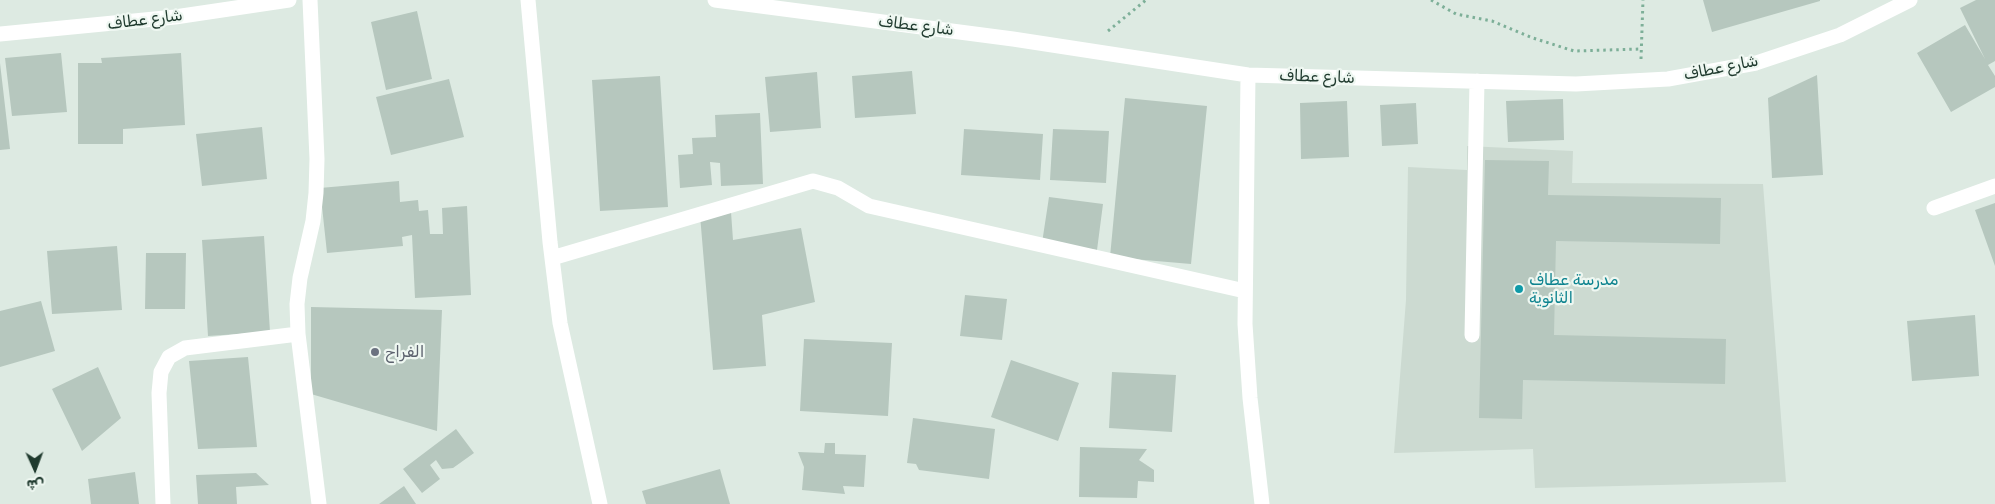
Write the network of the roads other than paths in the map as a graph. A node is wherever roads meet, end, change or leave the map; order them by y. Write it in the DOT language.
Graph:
graph roads {
  1 [pos="289,0"];
  2 [pos="310,0"];
  3 [pos="528,0"];
  4 [pos="715,0"];
  5 [pos="1910,0"];
  6 [pos="0,34"];
  7 [pos="1248,75"];
  8 [pos="1477,81"];
  9 [pos="1995,186"];
  10 [pos="1934,208"];
  11 [pos="552,258"];
  12 [pos="1245,291"];
  13 [pos="298,334"];
  14 [pos="1472,335"];
  15 [pos="163,504"];
  16 [pos="319,504"];
  17 [pos="600,504"];
  18 [pos="1262,504"];
  1 -- 6 [label="street, شارع عطاف"];
  2 -- 13 [label="street"];
  3 -- 11 [label="street"];
  4 -- 7 [label="street, شارع عطاف"];
  5 -- 8 [label="street, شارع عطاف"];
  7 -- 8 [label="street, شارع عطاف"];
  7 -- 12 [label="street"];
  8 -- 14 [label="street"];
  9 -- 10 [label="street"];
  11 -- 12 [label="street"];
  11 -- 17 [label="street"];
  12 -- 18 [label="street"];
  13 -- 15 [label="street"];
  13 -- 16 [label="street"];
}
